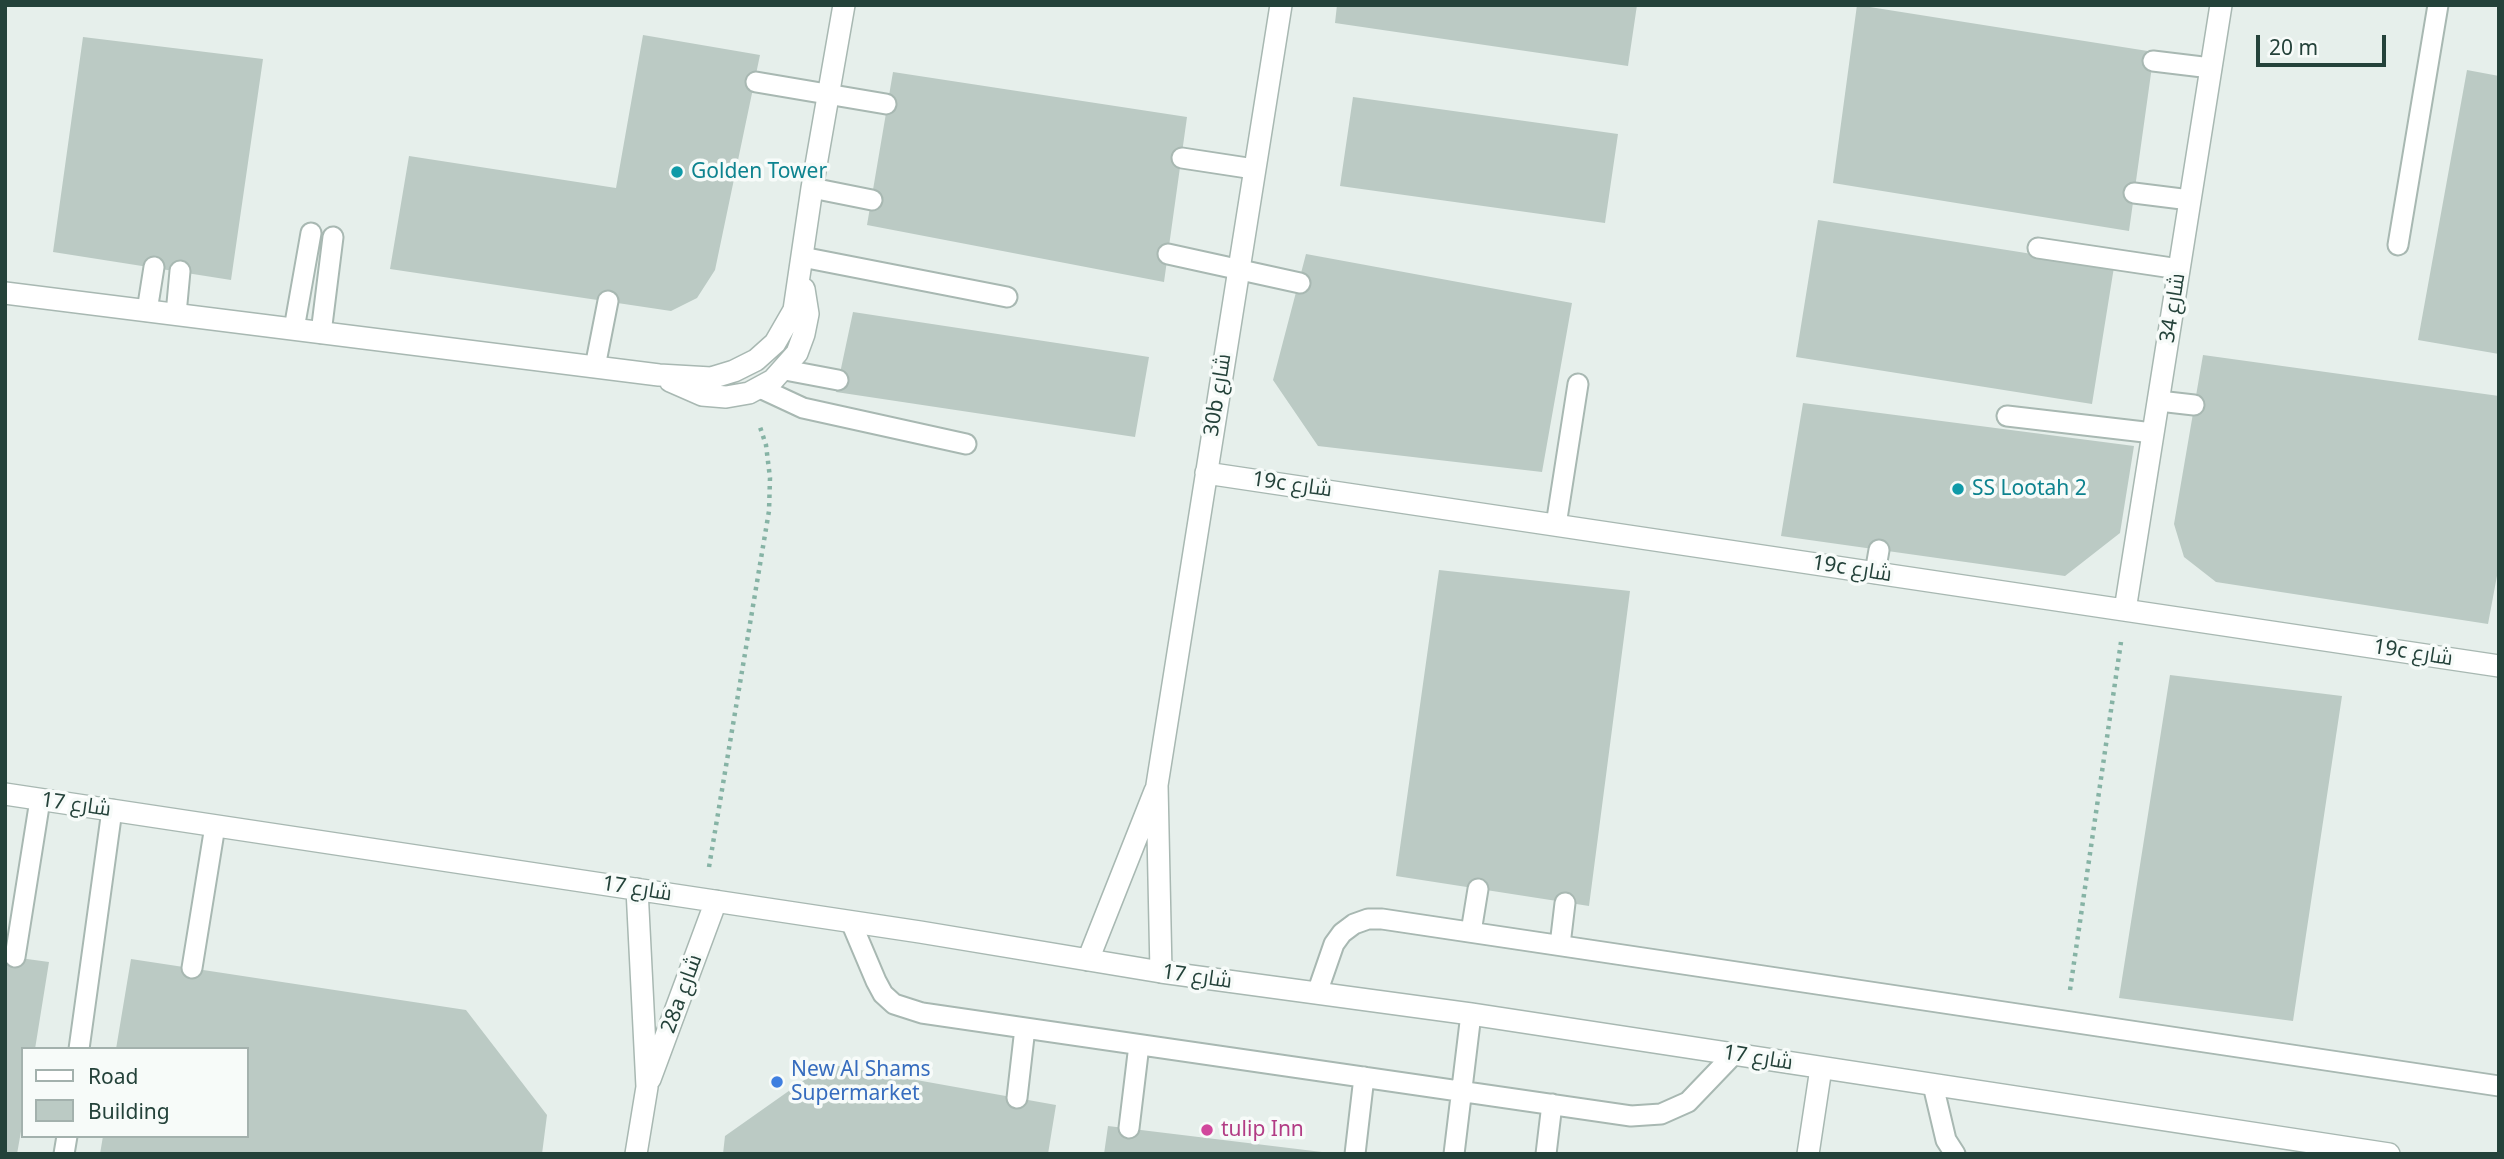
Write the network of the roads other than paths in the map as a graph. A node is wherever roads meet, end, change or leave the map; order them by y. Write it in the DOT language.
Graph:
graph roads {
  1 [pos="844,5"];
  2 [pos="1280,5"];
  3 [pos="2221,5"];
  4 [pos="2438,5"];
  5 [pos="2152,61"];
  6 [pos="2211,68"];
  7 [pos="756,82"];
  8 [pos="830,93"];
  9 [pos="886,104"];
  10 [pos="1182,158"];
  11 [pos="1254,169"];
  12 [pos="812,188"];
  13 [pos="2134,193"];
  14 [pos="872,200"];
  15 [pos="2190,200"];
  16 [pos="312,233"];
  17 [pos="334,237"];
  18 [pos="2398,245"];
  19 [pos="2038,248"];
  20 [pos="1168,254"];
  21 [pos="802,265"];
  22 [pos="155,267"];
  23 [pos="1238,269"];
  24 [pos="2179,269"];
  25 [pos="180,271"];
  26 [pos="1300,283"];
  27 [pos="5,293"];
  28 [pos="1007,297"];
  29 [pos="608,301"];
  30 [pos="147,311"];
  31 [pos="176,314"];
  32 [pos="294,329"];
  33 [pos="321,333"];
  34 [pos="594,367"];
  35 [pos="785,370"];
  36 [pos="659,376"];
  37 [pos="838,380"];
  38 [pos="1578,384"];
  39 [pos="755,390"];
  40 [pos="2159,401"];
  41 [pos="2194,405"];
  42 [pos="2007,416"];
  43 [pos="2153,433"];
  44 [pos="966,444"];
  45 [pos="1206,473"];
  46 [pos="1556,524"];
  47 [pos="1879,550"];
  48 [pos="1875,573"];
  49 [pos="2125,610"];
  50 [pos="2499,666"];
  51 [pos="1157,785"];
  52 [pos="5,794"];
  53 [pos="40,800"];
  54 [pos="112,810"];
  55 [pos="215,826"];
  56 [pos="637,889"];
  57 [pos="1478,889"];
  58 [pos="710,900"];
  59 [pos="1565,903"];
  60 [pos="851,922"];
  61 [pos="1471,932"];
  62 [pos="1560,945"];
  63 [pos="15,957"];
  64 [pos="1088,960"];
  65 [pos="192,968"];
  66 [pos="1161,972"];
  67 [pos="1317,993"];
  68 [pos="1471,1014"];
  69 [pos="1025,1028"];
  70 [pos="1139,1045"];
  71 [pos="79,1047"];
  72 [pos="1734,1054"];
  73 [pos="1821,1068"];
  74 [pos="1364,1076"];
  75 [pos="1933,1085"];
  76 [pos="2499,1086"];
  77 [pos="647,1087"];
  78 [pos="1462,1090"];
  79 [pos="1017,1098"];
  80 [pos="1552,1104"];
  81 [pos="1129,1128"];
  82 [pos="636,1154"];
  83 [pos="1355,1154"];
  84 [pos="1454,1154"];
  85 [pos="1546,1154"];
  86 [pos="1808,1154"];
  87 [pos="1955,1154"];
  88 [pos="2389,1154"];
  1 -- 8 [label="street"];
  2 -- 11 [label="street, 30b شارع"];
  3 -- 6 [label="street, شارع 34"];
  4 -- 18 [label="lane"];
  5 -- 6 [label="lane"];
  6 -- 15 [label="street, شارع 34"];
  7 -- 8 [label="lane"];
  8 -- 9 [label="lane"];
  8 -- 12 [label="street"];
  10 -- 11 [label="lane"];
  11 -- 23 [label="street, 30b شارع"];
  12 -- 14 [label="lane"];
  12 -- 21 [label="street"];
  13 -- 15 [label="lane"];
  15 -- 24 [label="street, شارع 34"];
  16 -- 32 [label="lane"];
  17 -- 33 [label="lane"];
  19 -- 24 [label="lane"];
  20 -- 23 [label="lane"];
  21 -- 28 [label="lane"];
  21 -- 35 [label="street"];
  21 -- 36 [label="street"];
  22 -- 30 [label="lane"];
  23 -- 26 [label="lane"];
  23 -- 45 [label="street, 30b شارع"];
  24 -- 40 [label="street, شارع 34"];
  25 -- 31 [label="lane"];
  27 -- 30 [label="street"];
  29 -- 34 [label="lane"];
  30 -- 31 [label="street"];
  31 -- 32 [label="street"];
  32 -- 33 [label="street"];
  33 -- 34 [label="street"];
  34 -- 36 [label="street"];
  35 -- 37 [label="lane"];
  35 -- 39 [label="street"];
  36 -- 39 [label="street"];
  38 -- 46 [label="lane"];
  39 -- 44 [label="lane"];
  40 -- 41 [label="lane"];
  40 -- 43 [label="street, شارع 34"];
  42 -- 43 [label="lane"];
  43 -- 49 [label="street, شارع 34"];
  45 -- 46 [label="street, 19c شارع"];
  45 -- 51 [label="street, 30b شارع"];
  46 -- 48 [label="street, 19c شارع"];
  47 -- 48 [label="lane"];
  48 -- 49 [label="street, 19c شارع"];
  49 -- 50 [label="street, 19c شارع"];
  51 -- 64 [label="street, 30b شارع"];
  51 -- 66 [label="street, 30b شارع"];
  52 -- 53 [label="street, شارع 17"];
  53 -- 54 [label="street, شارع 17"];
  53 -- 63 [label="lane"];
  54 -- 55 [label="street, شارع 17"];
  54 -- 71 [label="lane"];
  55 -- 56 [label="street, شارع 17"];
  55 -- 65 [label="lane"];
  56 -- 58 [label="street, شارع 17"];
  56 -- 77 [label="street, 28a شارع"];
  57 -- 61 [label="lane"];
  58 -- 60 [label="street, شارع 17"];
  58 -- 77 [label="street, 28a شارع"];
  59 -- 62 [label="lane"];
  60 -- 64 [label="street, شارع 17"];
  60 -- 69 [label="lane"];
  61 -- 62 [label="lane"];
  61 -- 67 [label="lane"];
  62 -- 76 [label="lane"];
  64 -- 66 [label="street, شارع 17"];
  66 -- 67 [label="street, شارع 17"];
  67 -- 68 [label="street, شارع 17"];
  68 -- 72 [label="street, شارع 17"];
  68 -- 78 [label="lane"];
  69 -- 70 [label="lane"];
  69 -- 79 [label="lane"];
  70 -- 74 [label="lane"];
  70 -- 81 [label="lane"];
  72 -- 73 [label="street, شارع 17"];
  72 -- 80 [label="lane"];
  73 -- 75 [label="street, شارع 17"];
  73 -- 86 [label="street"];
  74 -- 78 [label="lane"];
  74 -- 83 [label="lane"];
  75 -- 87 [label="lane"];
  75 -- 88 [label="street, شارع 17"];
  77 -- 82 [label="street, 28a شارع"];
  78 -- 80 [label="lane"];
  78 -- 84 [label="lane"];
  80 -- 85 [label="lane"];
}
